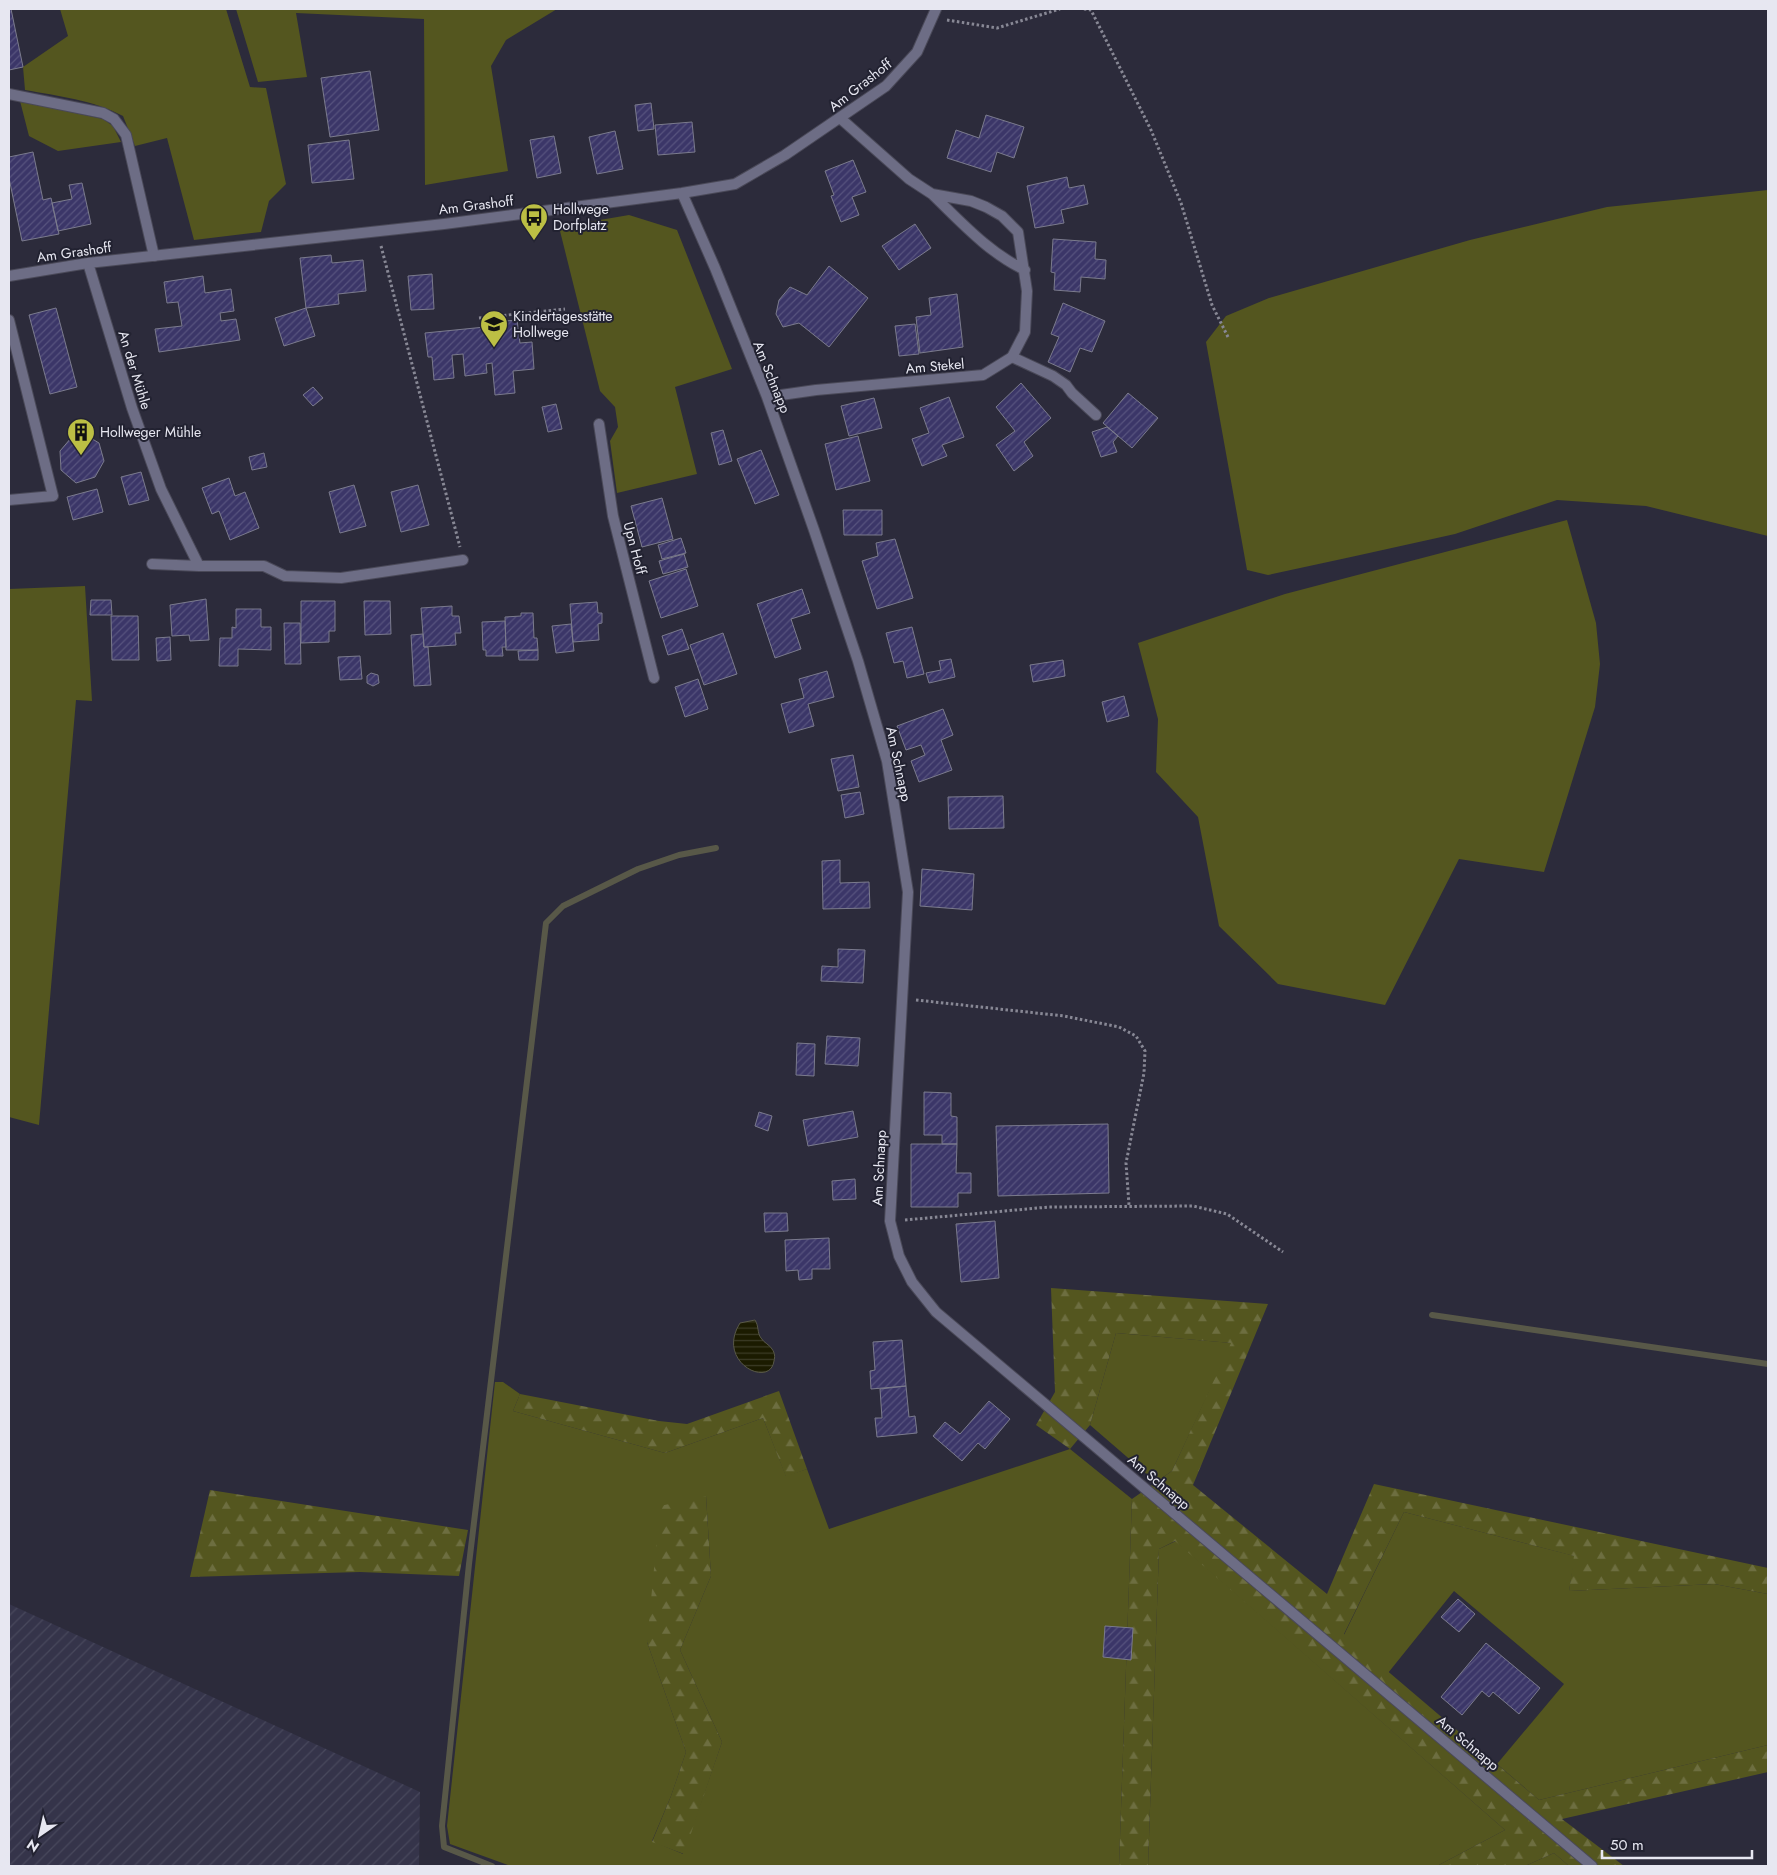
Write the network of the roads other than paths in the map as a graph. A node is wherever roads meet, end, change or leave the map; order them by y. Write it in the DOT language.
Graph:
graph roads {
  1 [pos="934,14"];
  2 [pos="9,94"];
  3 [pos="840,118"];
  4 [pos="682,193"];
  5 [pos="932,194"];
  6 [pos="154,256"];
  7 [pos="88,263"];
  8 [pos="1025,270"];
  9 [pos="9,276"];
  10 [pos="9,320"];
  11 [pos="1012,357"];
  12 [pos="767,398"];
  13 [pos="1096,415"];
  14 [pos="599,424"];
  15 [pos="9,500"];
  16 [pos="463,560"];
  17 [pos="152,564"];
  18 [pos="200,566"];
  19 [pos="654,678"];
  20 [pos="1592,1866"];
  1 -- 3 [label="street, Am Grashoff"];
  2 -- 6 [label="street"];
  3 -- 4 [label="street, Am Grashoff"];
  3 -- 5 [label="street"];
  4 -- 6 [label="street, Am Grashoff"];
  4 -- 12 [label="street, Am Schnapp"];
  5 -- 8 [label="street"];
  5 -- 8 [label="street"];
  6 -- 7 [label="street, Am Grashoff"];
  7 -- 9 [label="street, Am Grashoff"];
  7 -- 18 [label="street, An der Mühle"];
  8 -- 11 [label="street"];
  10 -- 15 [label="street"];
  11 -- 12 [label="street, Am Stekel"];
  11 -- 13 [label="street"];
  12 -- 20 [label="street, Am Schnapp"];
  14 -- 19 [label="street, Upn Hoff"];
  16 -- 18 [label="street"];
  17 -- 18 [label="street"];
}
